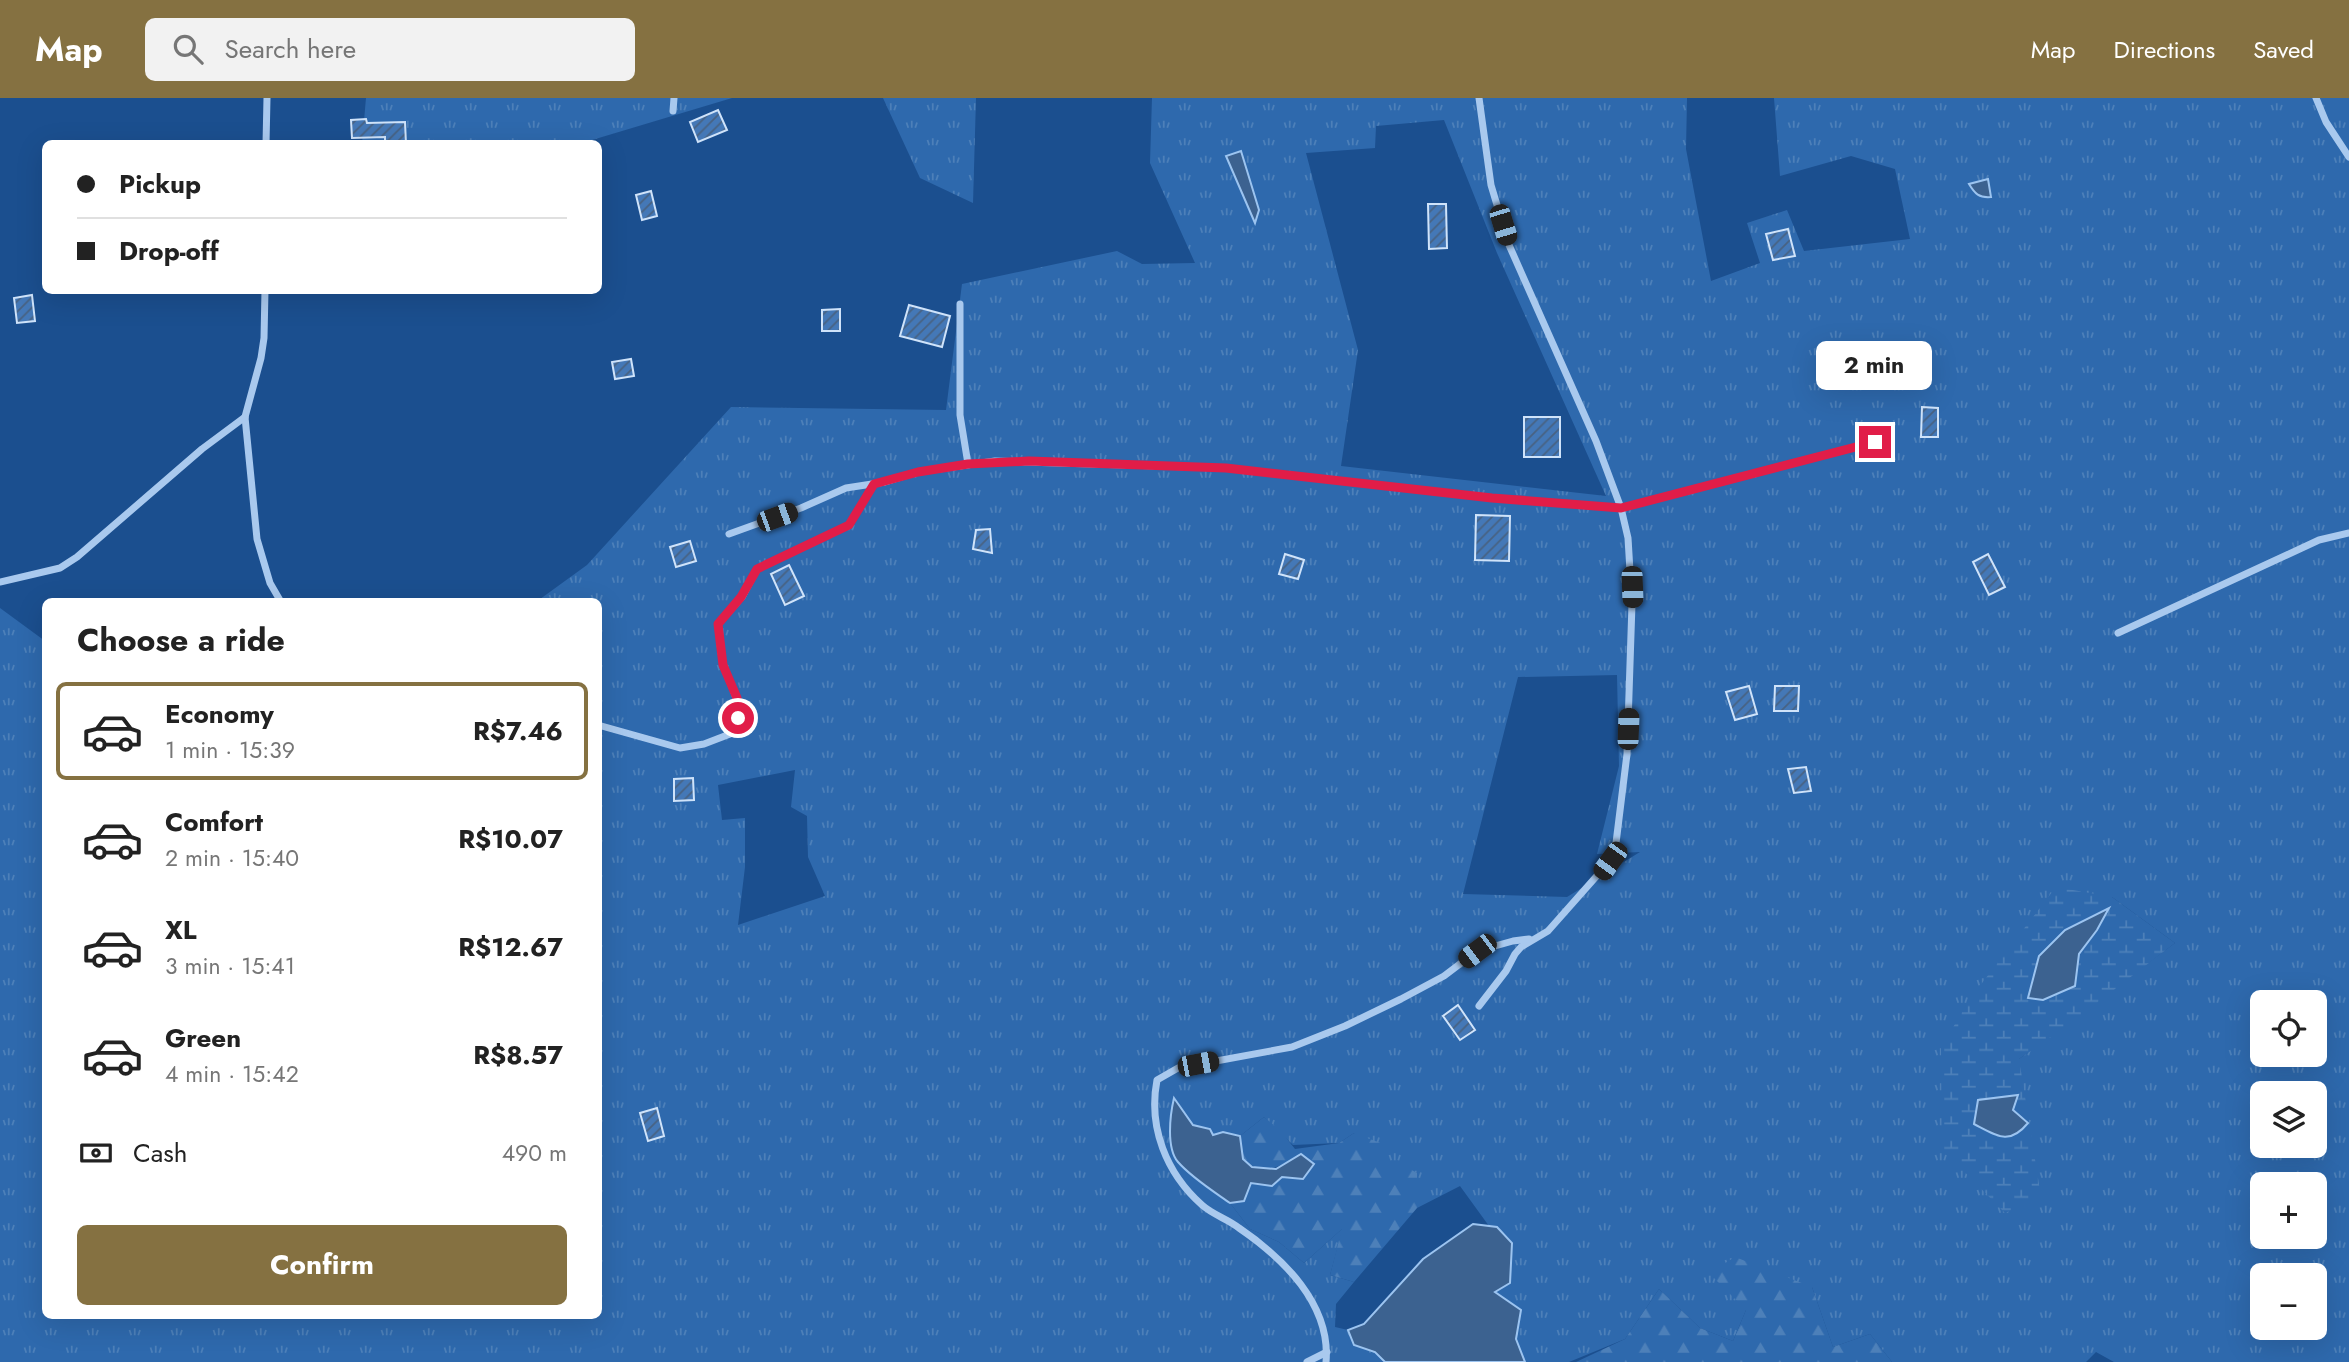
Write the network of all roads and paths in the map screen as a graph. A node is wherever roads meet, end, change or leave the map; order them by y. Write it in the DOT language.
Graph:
graph roads {
  1 [pos="267,98"];
  2 [pos="674,98"];
  3 [pos="1479,98"];
  4 [pos="2316,98"];
  5 [pos="673,111"];
  6 [pos="266,140"];
  7 [pos="2349,157"];
  8 [pos="265,294"];
  9 [pos="961,304"];
  10 [pos="244,417"];
  11 [pos="1875,442"];
  12 [pos="968,464"];
  13 [pos="874,484"];
  14 [pos="1621,508"];
  15 [pos="2349,533"];
  16 [pos="729,534"];
  17 [pos="0,582"];
  18 [pos="279,598"];
  19 [pos="2118,633"];
  20 [pos="602,726"];
  21 [pos="1534,939"];
  22 [pos="1479,1006"];
  23 [pos="1327,1352"];
  24 [pos="1307,1362"];
  25 [pos="1326,1362"];
  1 -- 6 [label="street"];
  2 -- 5 [label="street"];
  3 -- 14 [label="street"];
  4 -- 7 [label="street"];
  8 -- 10 [label="street"];
  9 -- 12 [label="street"];
  10 -- 17 [label="street"];
  10 -- 18 [label="street"];
  11 -- 14 [label="street"];
  12 -- 13 [label="street"];
  12 -- 14 [label="street"];
  13 -- 16 [label="street"];
  13 -- 20 [label="street"];
  14 -- 21 [label="street"];
  15 -- 19 [label="street"];
  21 -- 22 [label="street"];
  21 -- 23 [label="street"];
  23 -- 24 [label="street"];
  23 -- 25 [label="street"];
}
